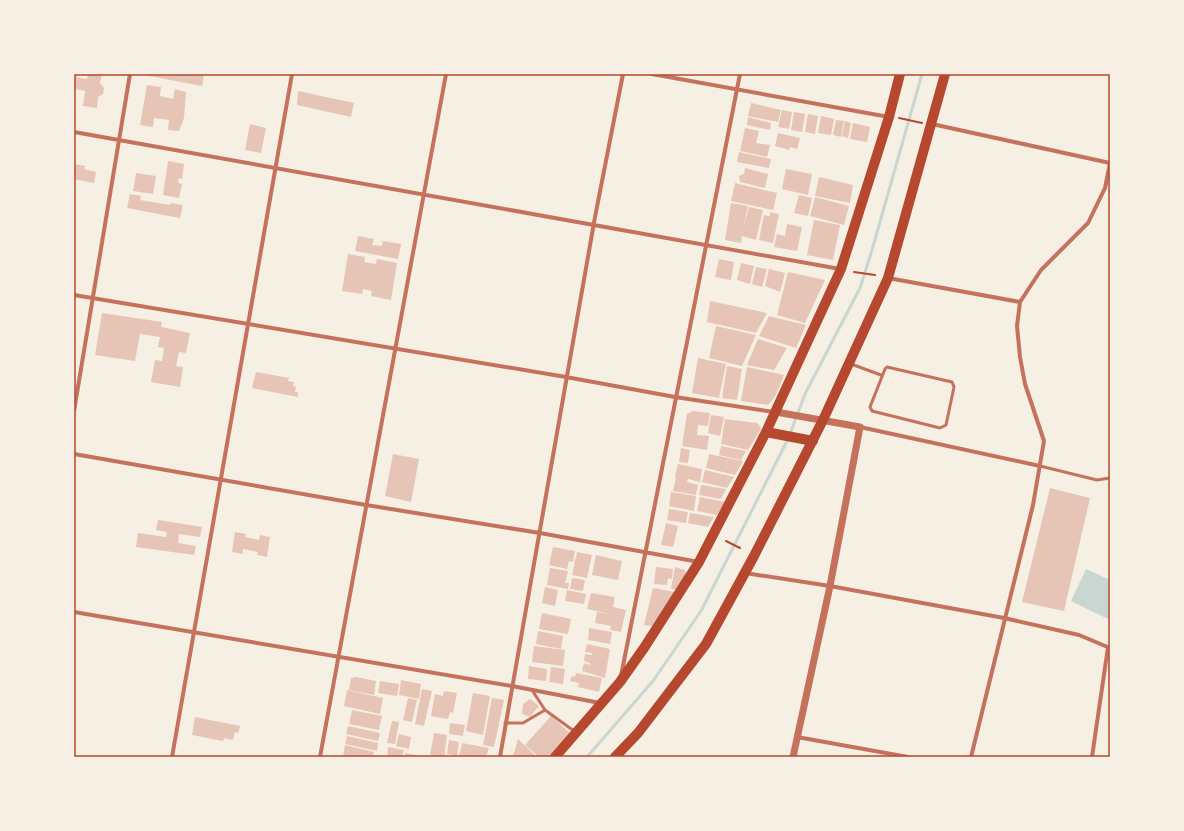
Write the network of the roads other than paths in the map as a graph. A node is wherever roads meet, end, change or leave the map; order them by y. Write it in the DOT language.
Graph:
graph roads {
  1 [pos="130,74"];
  2 [pos="292,74"];
  3 [pos="446,74"];
  4 [pos="623,74"];
  5 [pos="652,74"];
  6 [pos="740,74"];
  7 [pos="900,74"];
  8 [pos="945,74"];
  9 [pos="737,91"];
  10 [pos="889,117"];
  11 [pos="931,124"];
  12 [pos="74,132"];
  13 [pos="119,141"];
  14 [pos="1110,163"];
  15 [pos="276,168"];
  16 [pos="423,194"];
  17 [pos="594,225"];
  18 [pos="707,244"];
  19 [pos="841,269"];
  20 [pos="888,278"];
  21 [pos="74,295"];
  22 [pos="93,299"];
  23 [pos="1020,302"];
  24 [pos="249,325"];
  25 [pos="395,350"];
  26 [pos="849,363"];
  27 [pos="882,375"];
  28 [pos="566,377"];
  29 [pos="676,397"];
  30 [pos="74,411"];
  31 [pos="776,412"];
  32 [pos="823,420"];
  33 [pos="860,427"];
  34 [pos="766,432"];
  35 [pos="808,440"];
  36 [pos="74,454"];
  37 [pos="1040,466"];
  38 [pos="1110,478"];
  39 [pos="221,480"];
  40 [pos="366,505"];
  41 [pos="540,533"];
  42 [pos="644,553"];
  43 [pos="699,562"];
  44 [pos="745,573"];
  45 [pos="830,586"];
  46 [pos="74,612"];
  47 [pos="1004,618"];
  48 [pos="194,633"];
  49 [pos="1109,648"];
  50 [pos="338,657"];
  51 [pos="620,682"];
  52 [pos="512,686"];
  53 [pos="532,690"];
  54 [pos="602,703"];
  55 [pos="545,710"];
  56 [pos="505,723"];
  57 [pos="576,733"];
  58 [pos="797,737"];
  59 [pos="172,757"];
  60 [pos="320,757"];
  61 [pos="500,757"];
  62 [pos="555,757"];
  63 [pos="615,757"];
  64 [pos="793,757"];
  65 [pos="908,757"];
  66 [pos="971,757"];
  67 [pos="1092,757"];
  1 -- 13 [label="street"];
  2 -- 15 [label="street"];
  3 -- 16 [label="street"];
  4 -- 17 [label="street"];
  5 -- 9 [label="street"];
  6 -- 9 [label="street"];
  7 -- 10 [label="main road"];
  8 -- 11 [label="main road"];
  9 -- 10 [label="street"];
  9 -- 18 [label="street"];
  10 -- 19 [label="main road"];
  11 -- 14 [label="street"];
  11 -- 20 [label="main road"];
  12 -- 13 [label="street"];
  13 -- 15 [label="street"];
  13 -- 22 [label="street"];
  14 -- 23 [label="street"];
  15 -- 16 [label="street"];
  15 -- 24 [label="street"];
  16 -- 17 [label="street"];
  16 -- 25 [label="street"];
  17 -- 18 [label="street"];
  17 -- 28 [label="street"];
  18 -- 19 [label="street"];
  18 -- 29 [label="street"];
  19 -- 31 [label="main road"];
  20 -- 23 [label="street"];
  20 -- 26 [label="main road"];
  21 -- 22 [label="street"];
  22 -- 24 [label="street"];
  22 -- 30 [label="street"];
  23 -- 37 [label="street"];
  24 -- 25 [label="street"];
  24 -- 39 [label="street"];
  25 -- 28 [label="street"];
  25 -- 40 [label="street"];
  26 -- 27 [label="lane"];
  26 -- 32 [label="main road"];
  27 -- 27 [label="lane"];
  28 -- 29 [label="street"];
  28 -- 41 [label="street"];
  29 -- 31 [label="street"];
  29 -- 42 [label="street"];
  31 -- 32 [label="street"];
  31 -- 34 [label="main road"];
  32 -- 33 [label="street"];
  32 -- 35 [label="main road"];
  33 -- 37 [label="street"];
  33 -- 45 [label="street"];
  34 -- 35 [label="main road"];
  34 -- 43 [label="main road"];
  35 -- 44 [label="main road"];
  36 -- 39 [label="street"];
  37 -- 38 [label="lane"];
  37 -- 47 [label="street"];
  39 -- 40 [label="street"];
  39 -- 48 [label="street"];
  40 -- 41 [label="street"];
  40 -- 50 [label="street"];
  41 -- 42 [label="street"];
  41 -- 52 [label="street"];
  42 -- 43 [label="street"];
  42 -- 51 [label="street"];
  43 -- 51 [label="main road"];
  44 -- 45 [label="street"];
  44 -- 63 [label="main road"];
  45 -- 47 [label="street"];
  45 -- 58 [label="street"];
  46 -- 48 [label="street"];
  47 -- 49 [label="street"];
  47 -- 66 [label="street"];
  48 -- 50 [label="street"];
  48 -- 59 [label="street"];
  49 -- 67 [label="street"];
  50 -- 52 [label="street"];
  50 -- 60 [label="street"];
  51 -- 54 [label="main road"];
  52 -- 53 [label="street"];
  52 -- 56 [label="street"];
  53 -- 54 [label="street"];
  53 -- 55 [label="lane"];
  54 -- 57 [label="main road"];
  55 -- 56 [label="lane"];
  55 -- 57 [label="lane"];
  56 -- 61 [label="street"];
  57 -- 62 [label="main road"];
  58 -- 64 [label="street"];
  58 -- 65 [label="street"];
}
